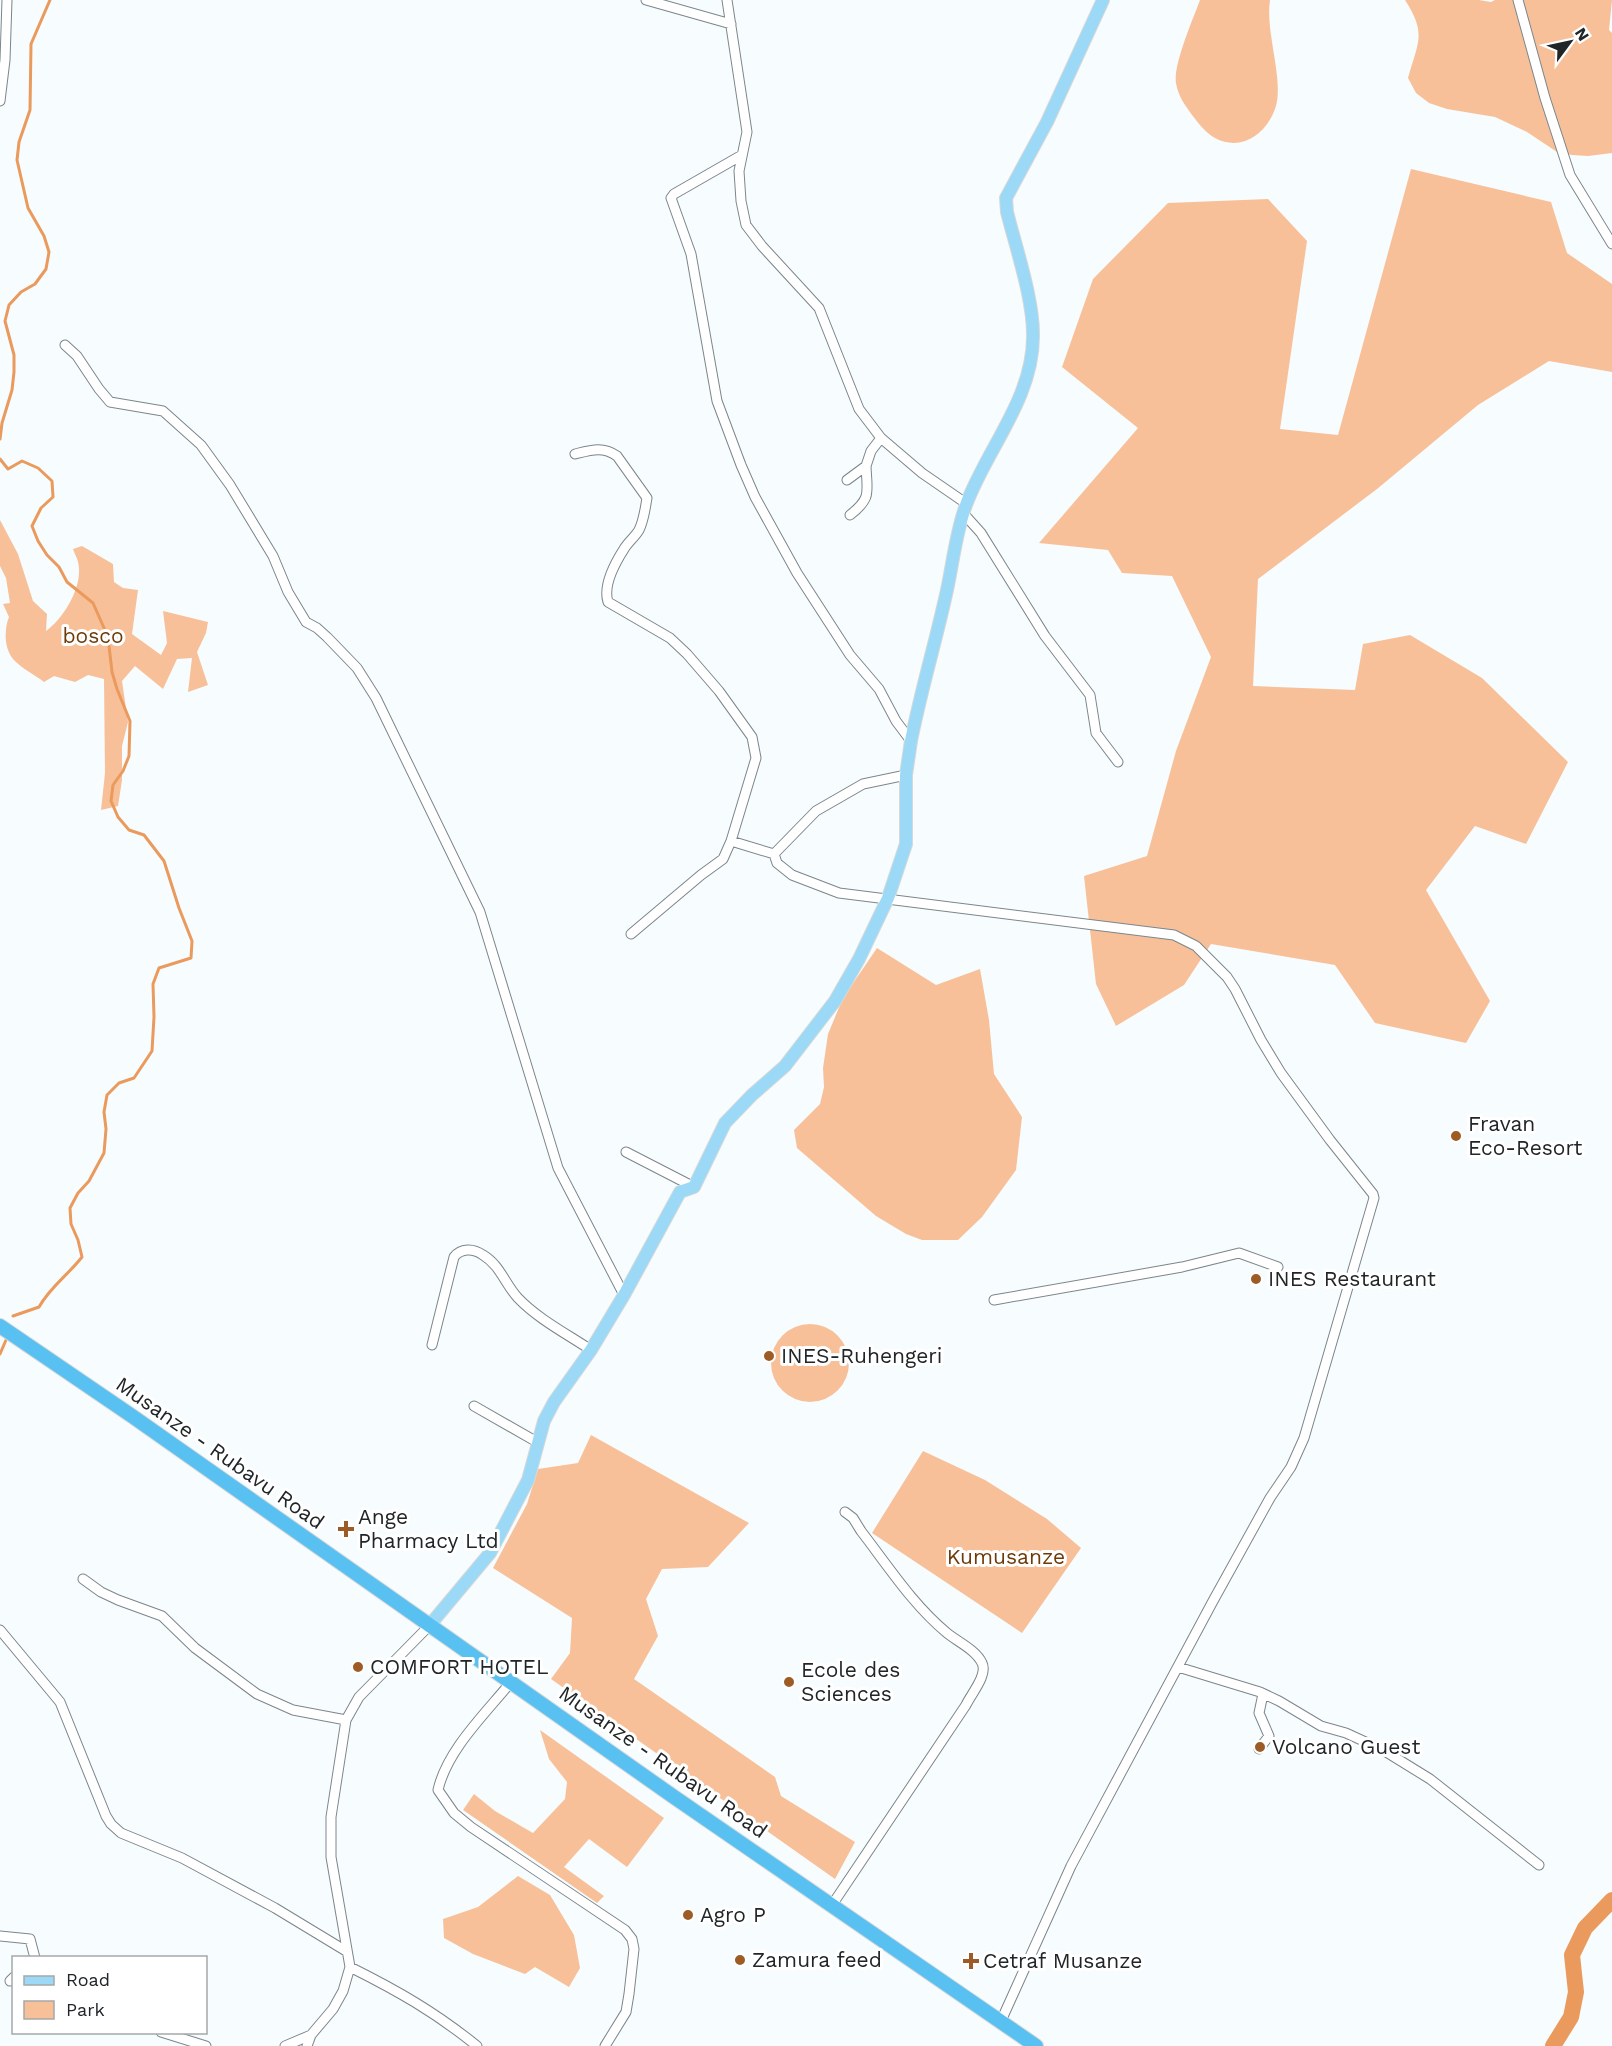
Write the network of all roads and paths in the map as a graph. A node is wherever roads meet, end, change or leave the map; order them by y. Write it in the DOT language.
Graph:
graph roads {
  1 [pos="7,0"];
  2 [pos="646,0"];
  3 [pos="727,0"];
  4 [pos="1103,0"];
  5 [pos="1518,0"];
  6 [pos="731,24"];
  7 [pos="0,101"];
  8 [pos="742,155"];
  9 [pos="1612,243"];
  10 [pos="65,345"];
  11 [pos="881,438"];
  12 [pos="576,454"];
  13 [pos="866,466"];
  14 [pos="847,480"];
  15 [pos="965,508"];
  16 [pos="850,515"];
  17 [pos="911,741"];
  18 [pos="1118,762"];
  19 [pos="906,775"];
  20 [pos="731,841"];
  21 [pos="774,854"];
  22 [pos="888,898"];
  23 [pos="631,934"];
  24 [pos="626,1152"];
  25 [pos="694,1187"];
  26 [pos="1278,1267"];
  27 [pos="624,1295"];
  28 [pos="994,1300"];
  29 [pos="0,1326"];
  30 [pos="432,1345"];
  31 [pos="591,1350"];
  32 [pos="474,1406"];
  33 [pos="537,1442"];
  34 [pos="845,1512"];
  35 [pos="83,1579"];
  36 [pos="429,1626"];
  37 [pos="0,1630"];
  38 [pos="1178,1667"];
  39 [pos="511,1682"];
  40 [pos="1263,1694"];
  41 [pos="346,1720"];
  42 [pos="1259,1749"];
  43 [pos="1539,1865"];
  44 [pos="832,1905"];
  45 [pos="0,1936"];
  46 [pos="346,1951"];
  47 [pos="33,1956"];
  48 [pos="350,1967"];
  49 [pos="1001,2021"];
  50 [pos="167,2034"];
  51 [pos="311,2035"];
  52 [pos="206,2046"];
  53 [pos="285,2046"];
  54 [pos="308,2046"];
  55 [pos="477,2046"];
  56 [pos="605,2046"];
  57 [pos="1036,2046"];
  1 -- 7 [label="street"];
  2 -- 6 [label="street"];
  3 -- 6 [label="street"];
  4 -- 15 [label="main road"];
  5 -- 9 [label="street"];
  6 -- 8 [label="street"];
  8 -- 11 [label="street"];
  8 -- 17 [label="street"];
  10 -- 27 [label="street"];
  11 -- 13 [label="street"];
  11 -- 15 [label="street"];
  12 -- 20 [label="street"];
  13 -- 14 [label="street"];
  13 -- 16 [label="street"];
  15 -- 17 [label="main road"];
  15 -- 18 [label="street"];
  17 -- 19 [label="main road"];
  19 -- 21 [label="street"];
  19 -- 22 [label="main road"];
  20 -- 21 [label="street"];
  20 -- 23 [label="street"];
  21 -- 22 [label="street"];
  22 -- 25 [label="main road"];
  22 -- 38 [label="street"];
  24 -- 25 [label="street"];
  25 -- 27 [label="main road"];
  26 -- 28 [label="street"];
  27 -- 31 [label="main road"];
  29 -- 36 [label="highway, Musanze - Rubavu Road"];
  30 -- 31 [label="street"];
  31 -- 33 [label="main road"];
  32 -- 33 [label="street"];
  33 -- 36 [label="main road"];
  34 -- 44 [label="street"];
  35 -- 41 [label="street"];
  36 -- 39 [label="highway, Musanze - Rubavu Road"];
  36 -- 41 [label="street"];
  37 -- 46 [label="street"];
  38 -- 40 [label="street"];
  38 -- 49 [label="street"];
  39 -- 44 [label="highway, Musanze - Rubavu Road"];
  39 -- 56 [label="street"];
  40 -- 42 [label="street"];
  40 -- 43 [label="street"];
  41 -- 46 [label="street"];
  44 -- 49 [label="highway, Musanze - Rubavu Road"];
  45 -- 47 [label="street"];
  46 -- 48 [label="street"];
  48 -- 51 [label="street"];
  48 -- 55 [label="street"];
  49 -- 57 [label="highway, Musanze - Rubavu Road"];
  50 -- 52 [label="street"];
  51 -- 53 [label="street"];
  51 -- 54 [label="street"];
}
